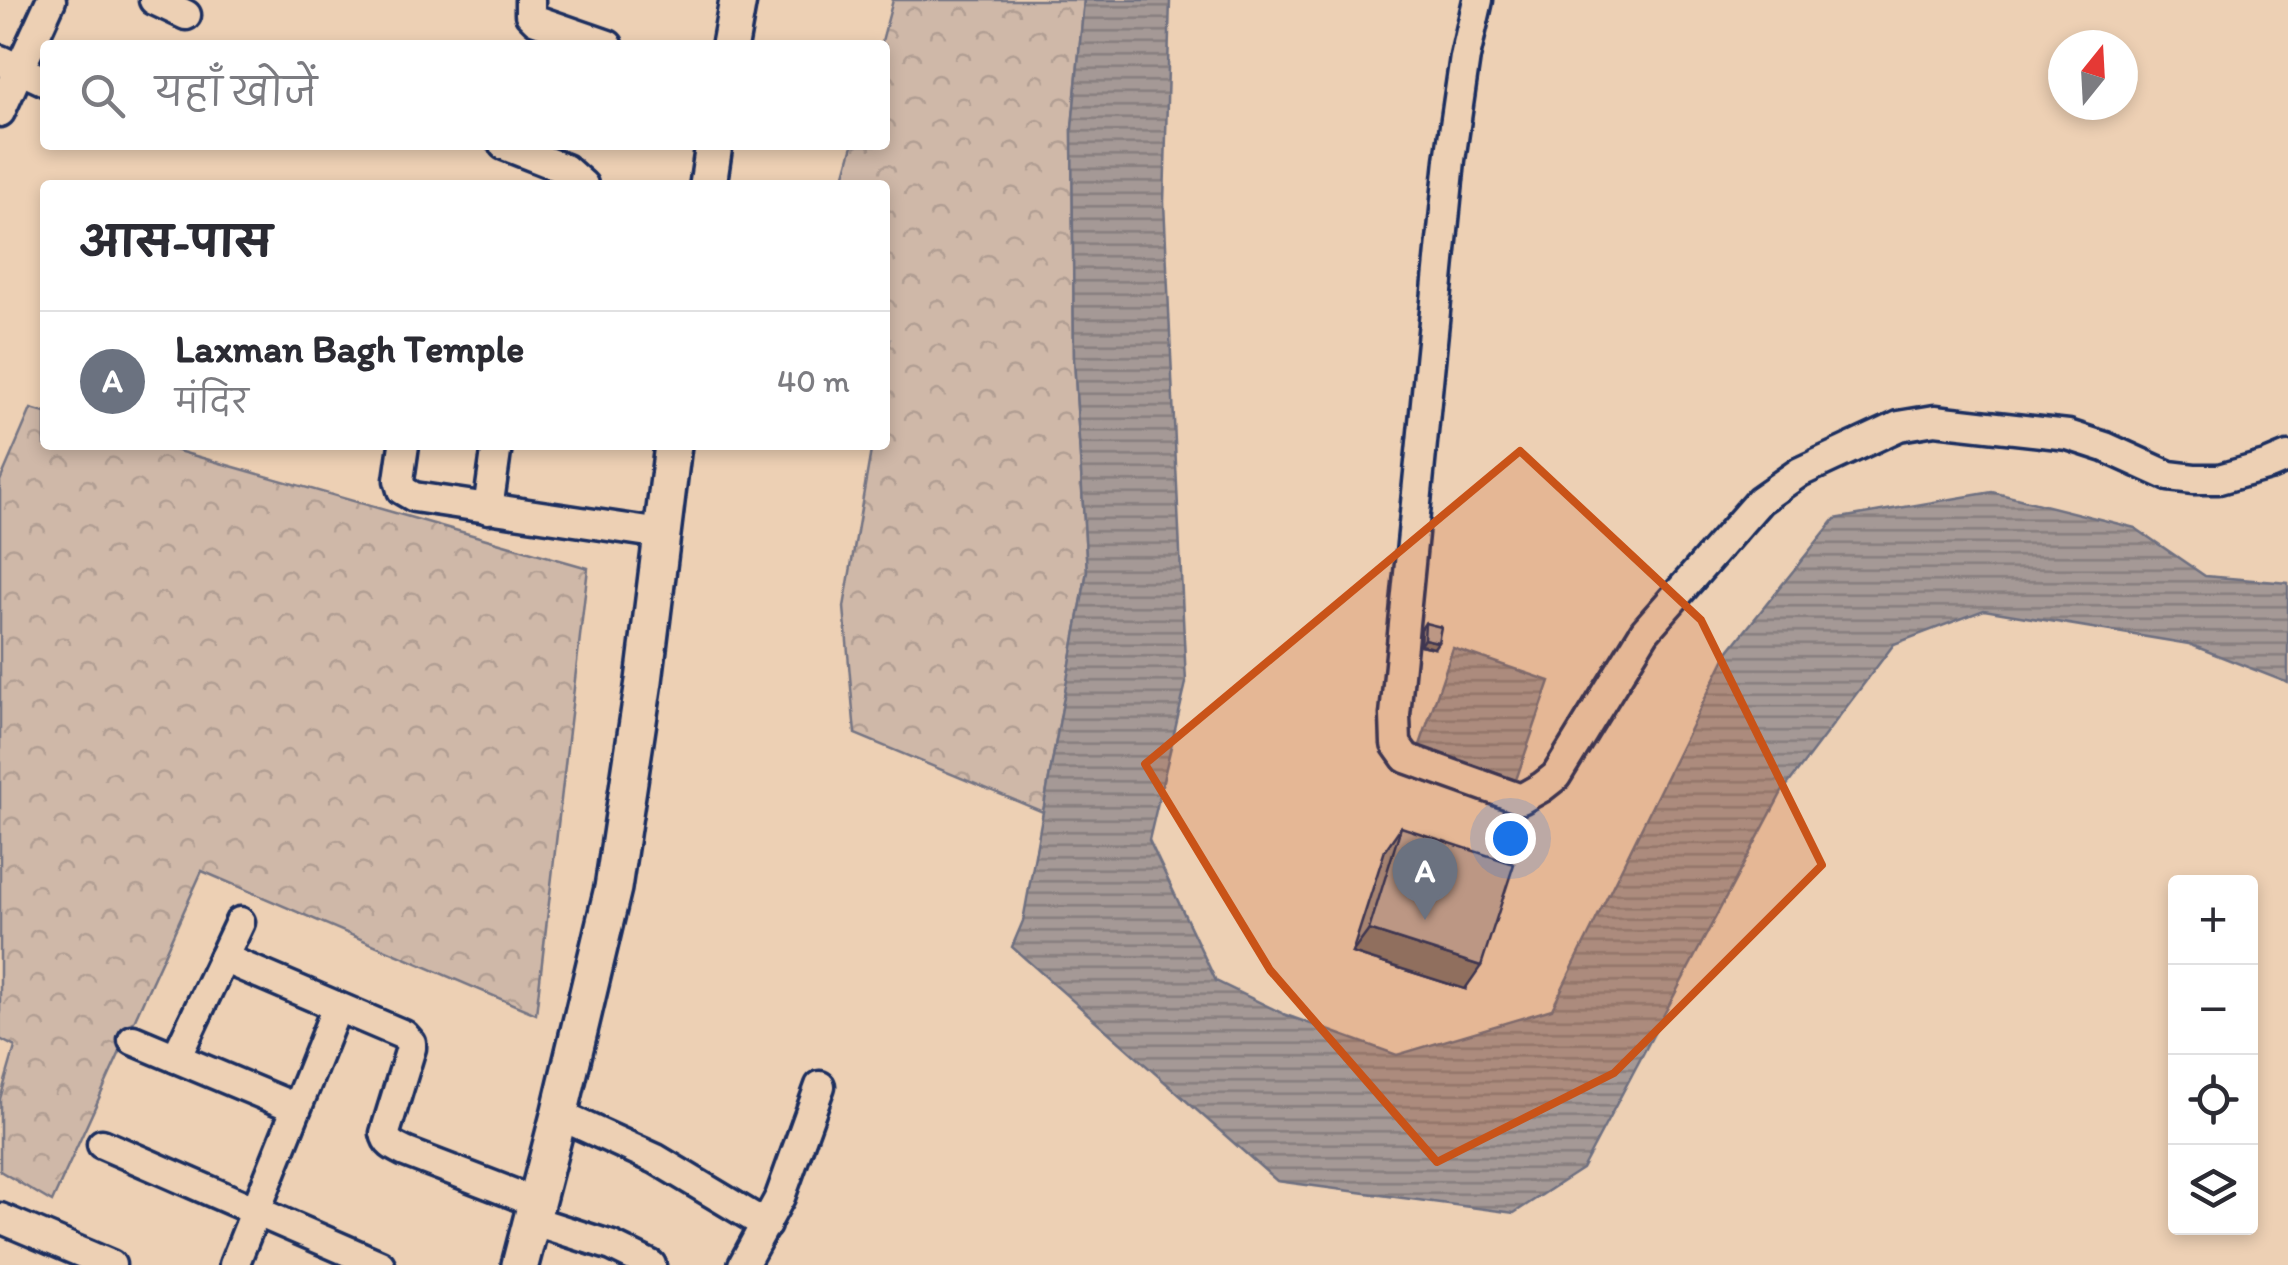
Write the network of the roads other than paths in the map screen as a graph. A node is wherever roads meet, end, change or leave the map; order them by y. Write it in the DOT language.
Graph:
graph roads {
  1 [pos="52,0"];
  2 [pos="154,0"];
  3 [pos="530,0"];
  4 [pos="738,0"];
  5 [pos="1478,0"];
  6 [pos="186,15"];
  7 [pos="594,40"];
  8 [pos="731,40"];
  9 [pos="22,70"];
  10 [pos="0,112"];
  11 [pos="516,150"];
  12 [pos="713,150"];
  13 [pos="577,180"];
  14 [pos="709,180"];
  15 [pos="403,450"];
  16 [pos="497,450"];
  17 [pos="671,450"];
  18 [pos="2288,457"];
  19 [pos="488,508"];
  20 [pos="662,534"];
  21 [pos="240,922"];
  22 [pos="222,958"];
  23 [pos="337,1007"];
  24 [pos="133,1040"];
  25 [pos="176,1058"];
  26 [pos="820,1086"];
  27 [pos="296,1108"];
  28 [pos="559,1115"];
  29 [pos="102,1144"];
  30 [pos="256,1210"];
  31 [pos="533,1211"];
  32 [pos="0,1218"];
  33 [pos="766,1225"];
  34 [pos="111,1265"];
  35 [pos="234,1265"];
  36 [pos="380,1265"];
  37 [pos="520,1265"];
  38 [pos="651,1265"];
  39 [pos="742,1265"];
  1 -- 9 [label="street"];
  2 -- 6 [label="street"];
  3 -- 7 [label="street"];
  4 -- 8 [label="main road"];
  5 -- 18 [label="street"];
  9 -- 10 [label="street"];
  11 -- 13 [label="street"];
  12 -- 14 [label="main road"];
  15 -- 19 [label="street"];
  16 -- 19 [label="street"];
  17 -- 20 [label="main road"];
  19 -- 20 [label="street"];
  20 -- 28 [label="main road"];
  21 -- 22 [label="street"];
  22 -- 23 [label="street"];
  22 -- 25 [label="street"];
  23 -- 27 [label="street"];
  23 -- 31 [label="street"];
  24 -- 25 [label="street"];
  25 -- 27 [label="street"];
  26 -- 33 [label="street"];
  27 -- 30 [label="street"];
  28 -- 31 [label="main road"];
  28 -- 33 [label="street"];
  29 -- 30 [label="street"];
  30 -- 35 [label="street"];
  30 -- 36 [label="street"];
  31 -- 37 [label="main road"];
  31 -- 38 [label="street"];
  32 -- 34 [label="street"];
  33 -- 39 [label="street"];
}
